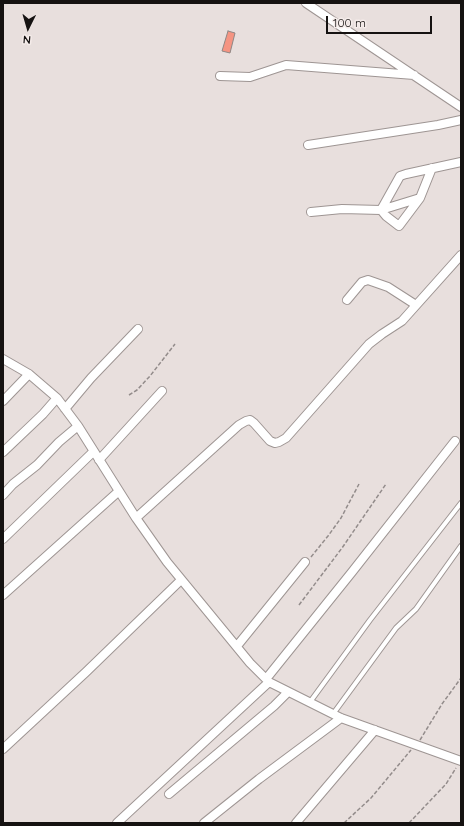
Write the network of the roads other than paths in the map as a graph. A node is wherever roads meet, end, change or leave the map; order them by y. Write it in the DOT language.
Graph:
graph roads {
  1 [pos="306,3"];
  2 [pos="414,75"];
  3 [pos="220,76"];
  4 [pos="461,107"];
  5 [pos="461,120"];
  6 [pos="308,146"];
  7 [pos="461,162"];
  8 [pos="432,168"];
  9 [pos="420,198"];
  10 [pos="381,210"];
  11 [pos="311,212"];
  12 [pos="461,255"];
  13 [pos="347,300"];
  14 [pos="416,305"];
  15 [pos="138,329"];
  16 [pos="3,359"];
  17 [pos="29,374"];
  18 [pos="162,391"];
  19 [pos="57,398"];
  20 [pos="3,401"];
  21 [pos="65,409"];
  22 [pos="78,426"];
  23 [pos="455,441"];
  24 [pos="3,452"];
  25 [pos="93,452"];
  26 [pos="99,460"];
  27 [pos="119,491"];
  28 [pos="3,495"];
  29 [pos="461,503"];
  30 [pos="136,518"];
  31 [pos="3,539"];
  32 [pos="461,546"];
  33 [pos="305,562"];
  34 [pos="182,580"];
  35 [pos="3,595"];
  36 [pos="237,646"];
  37 [pos="268,680"];
  38 [pos="288,692"];
  39 [pos="310,702"];
  40 [pos="333,714"];
  41 [pos="341,718"];
  42 [pos="375,730"];
  43 [pos="3,749"];
  44 [pos="460,761"];
  45 [pos="169,794"];
  46 [pos="117,823"];
  47 [pos="204,823"];
  48 [pos="296,823"];
  1 -- 2 [label="street"];
  2 -- 3 [label="street"];
  2 -- 4 [label="street"];
  5 -- 6 [label="street"];
  7 -- 8 [label="street"];
  8 -- 9 [label="street"];
  8 -- 10 [label="street"];
  9 -- 10 [label="street"];
  9 -- 10 [label="street"];
  10 -- 11 [label="street"];
  12 -- 14 [label="street"];
  13 -- 14 [label="street"];
  14 -- 30 [label="street"];
  15 -- 21 [label="street"];
  16 -- 17 [label="street"];
  17 -- 19 [label="street"];
  17 -- 20 [label="street"];
  18 -- 26 [label="street"];
  19 -- 21 [label="street"];
  19 -- 24 [label="street"];
  21 -- 22 [label="street"];
  22 -- 25 [label="street"];
  22 -- 28 [label="street"];
  23 -- 37 [label="street"];
  25 -- 26 [label="street"];
  25 -- 31 [label="street"];
  26 -- 27 [label="street"];
  27 -- 30 [label="street"];
  27 -- 35 [label="street"];
  29 -- 39 [label="lane"];
  30 -- 34 [label="street"];
  32 -- 40 [label="lane"];
  33 -- 36 [label="street"];
  34 -- 36 [label="street"];
  34 -- 43 [label="street"];
  36 -- 37 [label="street"];
  37 -- 38 [label="street"];
  37 -- 46 [label="street"];
  38 -- 39 [label="street"];
  38 -- 45 [label="street"];
  39 -- 40 [label="street"];
  40 -- 41 [label="street"];
  41 -- 42 [label="street"];
  41 -- 47 [label="street"];
  42 -- 44 [label="street"];
  42 -- 48 [label="street"];
}
